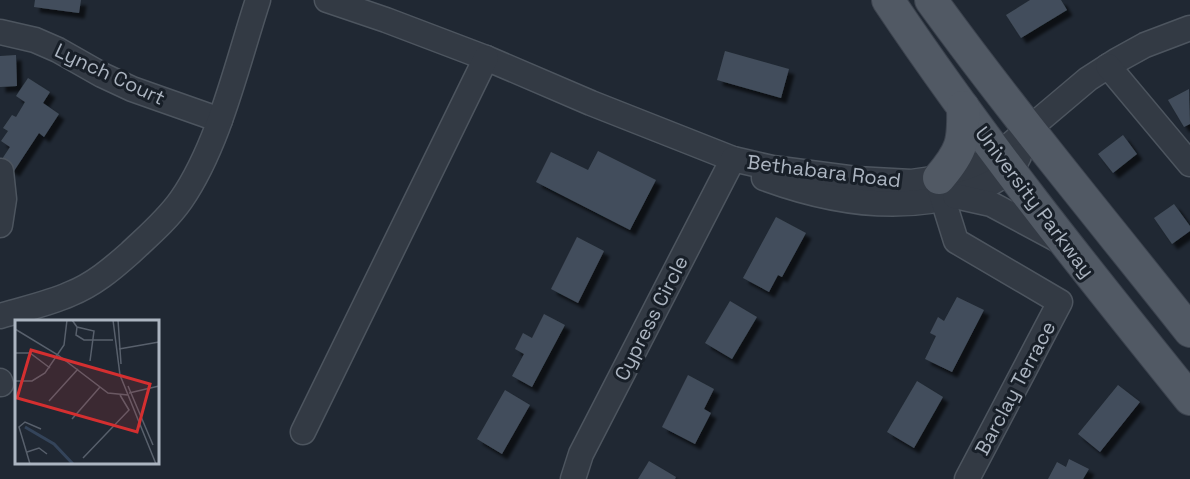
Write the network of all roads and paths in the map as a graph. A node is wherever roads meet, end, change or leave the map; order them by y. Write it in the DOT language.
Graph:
graph roads {
  1 [pos="258,0"];
  2 [pos="327,0"];
  3 [pos="888,0"];
  4 [pos="931,0"];
  5 [pos="1190,28"];
  6 [pos="0,32"];
  7 [pos="486,58"];
  8 [pos="1108,66"];
  9 [pos="963,107"];
  10 [pos="220,120"];
  11 [pos="1030,128"];
  12 [pos="733,159"];
  13 [pos="1004,162"];
  14 [pos="1190,164"];
  15 [pos="1,171"];
  16 [pos="946,192"];
  17 [pos="0,225"];
  18 [pos="1068,246"];
  19 [pos="0,316"];
  20 [pos="1190,331"];
  21 [pos="1190,399"];
  22 [pos="303,432"];
  23 [pos="573,479"];
  24 [pos="967,479"];
  1 -- 10 [label="street"];
  2 -- 7 [label="street, Bethabara Road"];
  3 -- 9 [label="main road, University Parkway"];
  4 -- 11 [label="main road, University Parkway"];
  5 -- 8 [label="street, Bethabara Road"];
  6 -- 10 [label="street, Lynch Court"];
  7 -- 12 [label="street, Bethabara Road"];
  7 -- 22 [label="street"];
  8 -- 11 [label="street, Bethabara Road"];
  8 -- 14 [label="street"];
  9 -- 13 [label="main road, University Parkway"];
  9 -- 16 [label="main road"];
  10 -- 19 [label="street"];
  11 -- 13 [label="street, Bethabara Road"];
  11 -- 20 [label="main road, University Parkway"];
  12 -- 16 [label="street, Bethabara Road"];
  12 -- 23 [label="street, Cypress Circle"];
  13 -- 16 [label="street, Bethabara Road"];
  13 -- 18 [label="main road, University Parkway"];
  15 -- 17 [label="street"];
  16 -- 18 [label="street"];
  16 -- 24 [label="street, Barclay Terrace"];
  18 -- 21 [label="main road, University Parkway"];
}
